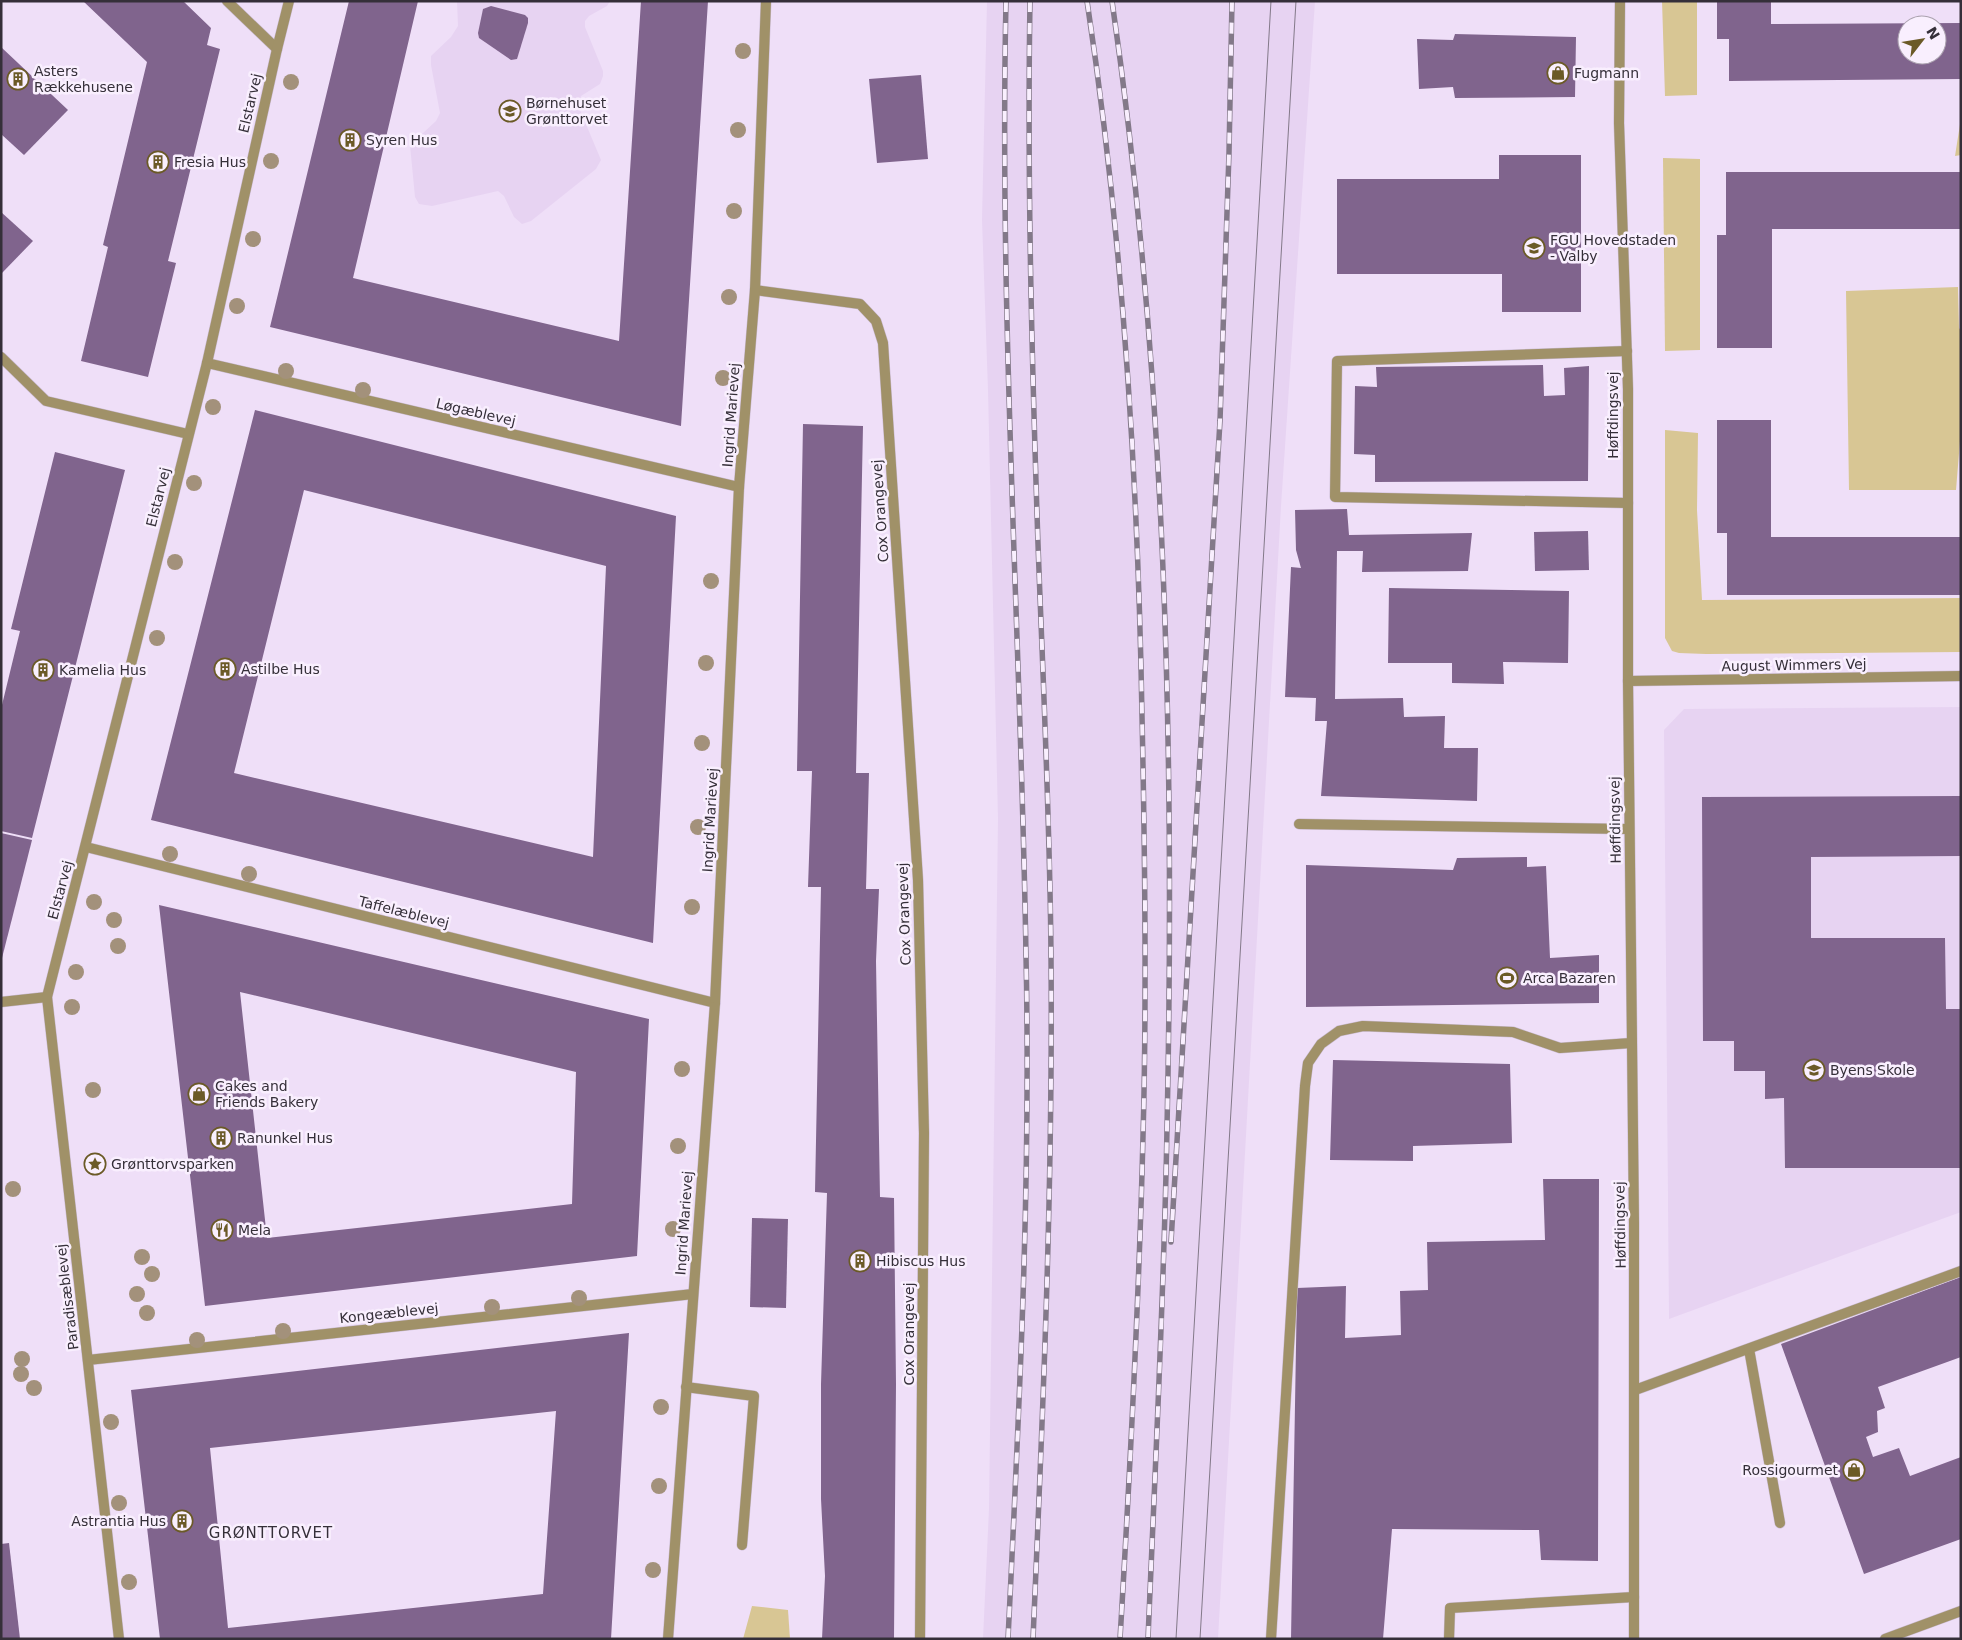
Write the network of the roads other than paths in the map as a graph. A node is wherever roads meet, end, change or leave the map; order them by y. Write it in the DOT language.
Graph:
graph roads {
  1 [pos="227,1"];
  2 [pos="289,1"];
  3 [pos="766,1"];
  4 [pos="1620,1"];
  5 [pos="276,49"];
  6 [pos="754,290"];
  7 [pos="1627,351"];
  8 [pos="1,357"];
  9 [pos="207,363"];
  10 [pos="188,434"];
  11 [pos="739,487"];
  12 [pos="1628,503"];
  13 [pos="1961,676"];
  14 [pos="1628,681"];
  15 [pos="1299,824"];
  16 [pos="1629,829"];
  17 [pos="86,847"];
  18 [pos="47,997"];
  19 [pos="1,1002"];
  20 [pos="715,1003"];
  21 [pos="1631,1043"];
  22 [pos="1961,1271"];
  23 [pos="693,1294"];
  24 [pos="1749,1349"];
  25 [pos="88,1360"];
  26 [pos="686,1386"];
  27 [pos="1635,1390"];
  28 [pos="1780,1523"];
  29 [pos="742,1545"];
  30 [pos="1634,1597"];
  31 [pos="1961,1611"];
  32 [pos="118,1639"];
  33 [pos="668,1639"];
  34 [pos="920,1639"];
  35 [pos="1271,1639"];
  36 [pos="1449,1639"];
  37 [pos="1634,1639"];
  38 [pos="1885,1639"];
  1 -- 5 [label="street"];
  2 -- 5 [label="street, Elstarvej"];
  3 -- 6 [label="street, Ingrid Marievej"];
  4 -- 7 [label="street, Høffdingsvej"];
  5 -- 9 [label="street, Elstarvej"];
  6 -- 11 [label="street, Ingrid Marievej"];
  6 -- 34 [label="street, Cox Orangevej"];
  7 -- 12 [label="street, Høffdingsvej"];
  7 -- 12 [label="street"];
  8 -- 10 [label="street"];
  9 -- 10 [label="street, Elstarvej"];
  9 -- 11 [label="street, Løgæblevej"];
  10 -- 17 [label="street, Elstarvej"];
  11 -- 20 [label="street, Ingrid Marievej"];
  12 -- 14 [label="street, Høffdingsvej"];
  13 -- 14 [label="street, August Wimmers Vej"];
  14 -- 16 [label="street, Høffdingsvej"];
  15 -- 16 [label="street"];
  16 -- 21 [label="street, Høffdingsvej"];
  17 -- 18 [label="street, Elstarvej"];
  17 -- 20 [label="street, Taffelæblevej"];
  18 -- 19 [label="street"];
  18 -- 25 [label="street, Paradisæblevej"];
  20 -- 23 [label="street, Ingrid Marievej"];
  21 -- 27 [label="street, Høffdingsvej"];
  21 -- 35 [label="street"];
  22 -- 24 [label="street"];
  23 -- 25 [label="street, Kongeæblevej"];
  23 -- 26 [label="street, Ingrid Marievej"];
  24 -- 27 [label="street"];
  24 -- 28 [label="street"];
  25 -- 32 [label="street, Paradisæblevej"];
  26 -- 29 [label="street"];
  26 -- 33 [label="street, Ingrid Marievej"];
  27 -- 30 [label="street, Høffdingsvej"];
  30 -- 36 [label="street"];
  30 -- 37 [label="street, Høffdingsvej"];
  31 -- 38 [label="street"];
}
